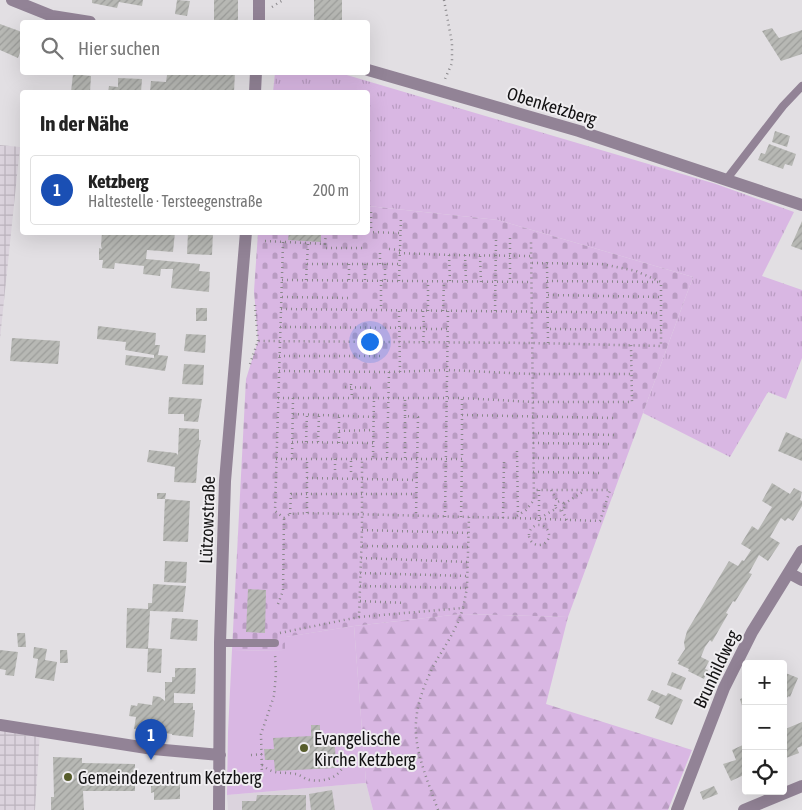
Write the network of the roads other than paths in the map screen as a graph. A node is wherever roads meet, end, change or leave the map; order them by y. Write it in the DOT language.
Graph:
graph roads {
  1 [pos="12,0"];
  2 [pos="259,0"];
  3 [pos="77,20"];
  4 [pos="258,20"];
  5 [pos="370,71"];
  6 [pos="256,75"];
  7 [pos="802,86"];
  8 [pos="255,90"];
  9 [pos="726,180"];
  10 [pos="802,206"];
  11 [pos="246,235"];
  12 [pos="802,551"];
  13 [pos="789,573"];
  14 [pos="802,580"];
  15 [pos="220,643"];
  16 [pos="275,643"];
  17 [pos="0,725"];
  18 [pos="220,756"];
  19 [pos="802,786"];
  20 [pos="219,810"];
  21 [pos="677,810"];
  22 [pos="744,810"];
  1 -- 3 [label="street"];
  2 -- 4 [label="street"];
  5 -- 9 [label="street, Obenketzberg"];
  6 -- 8 [label="street"];
  7 -- 9 [label="lane"];
  9 -- 10 [label="street, Obenketzberg"];
  11 -- 15 [label="street, Lützowstraße"];
  12 -- 13 [label="street, Brunhildweg"];
  13 -- 14 [label="street"];
  13 -- 21 [label="street, Brunhildweg"];
  15 -- 16 [label="lane"];
  15 -- 18 [label="street, Lützowstraße"];
  17 -- 18 [label="street"];
  18 -- 20 [label="street, Lützowstraße"];
  19 -- 22 [label="street"];
}
